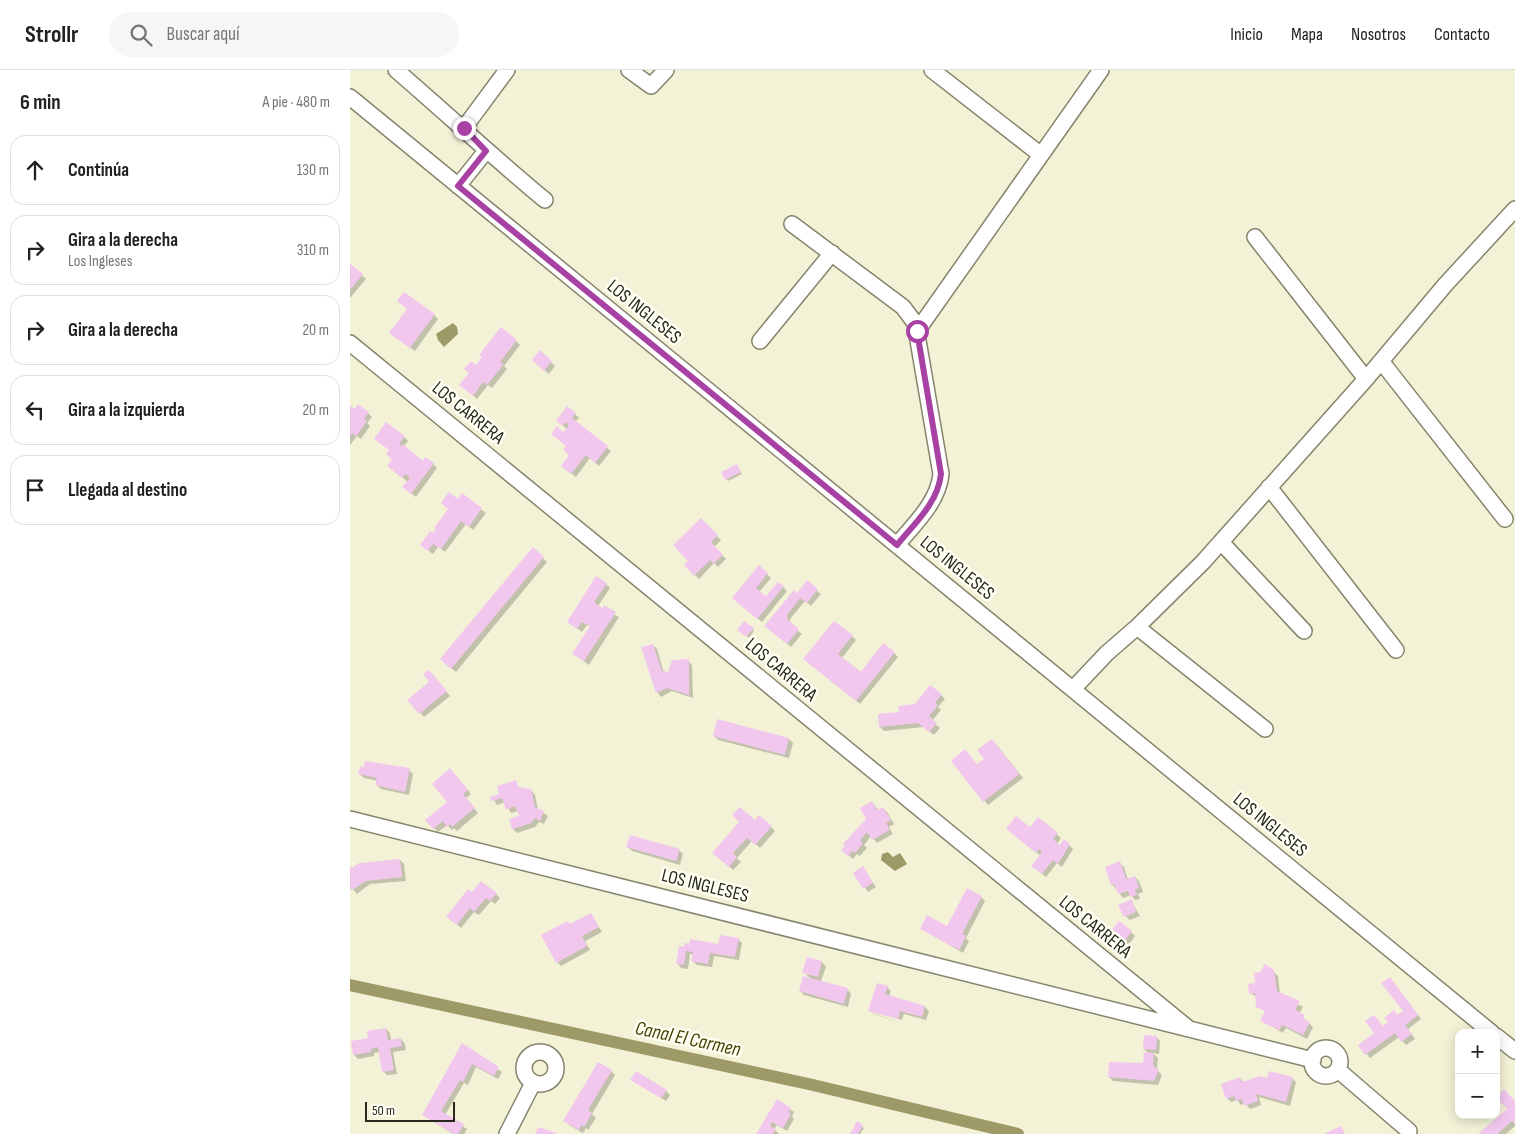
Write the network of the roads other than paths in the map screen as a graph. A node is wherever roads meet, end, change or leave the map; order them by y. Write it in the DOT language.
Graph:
graph roads {
  1 [pos="396,70"];
  2 [pos="507,70"];
  3 [pos="629,70"];
  4 [pos="666,70"];
  5 [pos="932,70"];
  6 [pos="1101,70"];
  7 [pos="350,96"];
  8 [pos="464,128"];
  9 [pos="486,151"];
  10 [pos="1041,155"];
  11 [pos="458,186"];
  12 [pos="545,200"];
  13 [pos="1515,209"];
  14 [pos="792,224"];
  15 [pos="1255,237"];
  16 [pos="832,253"];
  17 [pos="917,331"];
  18 [pos="760,341"];
  19 [pos="350,343"];
  20 [pos="1381,361"];
  21 [pos="1366,380"];
  22 [pos="1269,487"];
  23 [pos="1505,519"];
  24 [pos="1221,542"];
  25 [pos="897,545"];
  26 [pos="1137,627"];
  27 [pos="1304,631"];
  28 [pos="1396,650"];
  29 [pos="1072,689"];
  30 [pos="1264,729"];
  31 [pos="350,819"];
  32 [pos="1188,1028"];
  33 [pos="1487,1029"];
  34 [pos="1500,1039"];
  35 [pos="1515,1051"];
  36 [pos="1313,1060"];
  37 [pos="1338,1070"];
  38 [pos="533,1083"];
  39 [pos="1409,1131"];
  40 [pos="507,1134"];
  1 -- 8 [label="street"];
  2 -- 8 [label="street"];
  3 -- 4 [label="street"];
  5 -- 10 [label="street"];
  6 -- 10 [label="street"];
  7 -- 11 [label="street, LOS INGLESES"];
  8 -- 9 [label="street"];
  9 -- 11 [label="street"];
  9 -- 12 [label="street"];
  10 -- 17 [label="street"];
  11 -- 25 [label="street, LOS INGLESES"];
  13 -- 20 [label="street"];
  14 -- 16 [label="street"];
  15 -- 21 [label="street"];
  16 -- 17 [label="street"];
  16 -- 18 [label="street"];
  17 -- 25 [label="street"];
  19 -- 32 [label="street, LOS CARRERA"];
  20 -- 21 [label="street"];
  20 -- 23 [label="street"];
  21 -- 22 [label="street"];
  22 -- 24 [label="street"];
  22 -- 28 [label="street"];
  24 -- 26 [label="street"];
  24 -- 27 [label="street"];
  25 -- 29 [label="street, LOS INGLESES"];
  26 -- 29 [label="street"];
  26 -- 30 [label="street"];
  29 -- 33 [label="street, LOS INGLESES"];
  31 -- 32 [label="street, LOS INGLESES"];
  32 -- 36 [label="street, LOS INGLESES"];
  34 -- 35 [label="street"];
  36 -- 37 [label="street"];
  36 -- 37 [label="street"];
  37 -- 39 [label="street"];
  38 -- 40 [label="street"];
}
